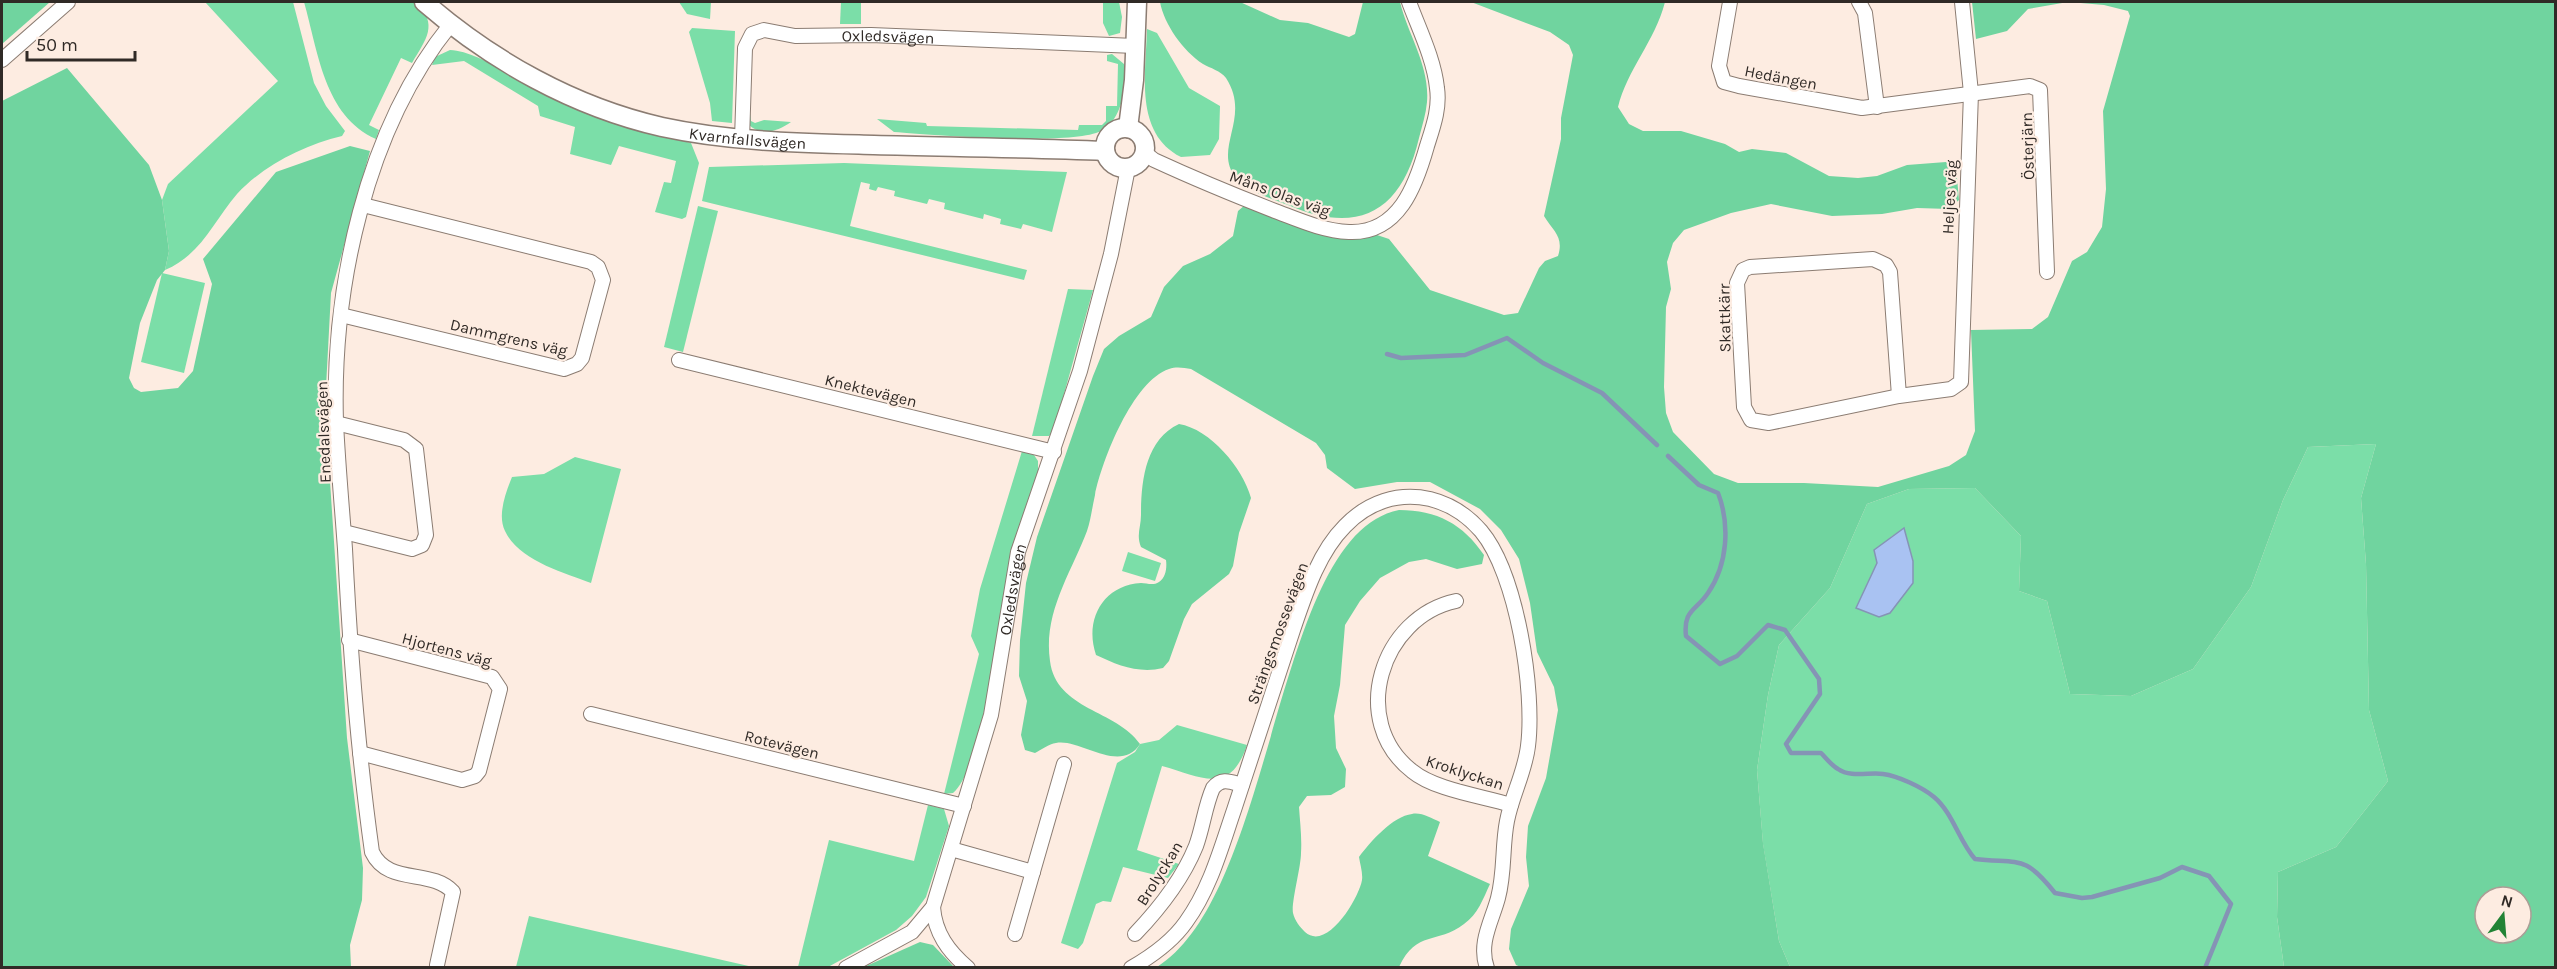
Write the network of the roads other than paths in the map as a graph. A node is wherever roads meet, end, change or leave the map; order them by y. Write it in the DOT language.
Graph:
graph roads {
  1 [pos="68,2"];
  2 [pos="424,2"];
  3 [pos="1137,2"];
  4 [pos="1409,2"];
  5 [pos="1730,2"];
  6 [pos="1859,2"];
  7 [pos="1962,2"];
  8 [pos="450,24"];
  9 [pos="1135,46"];
  10 [pos="2,60"];
  11 [pos="1971,93"];
  12 [pos="1877,107"];
  13 [pos="1128,128"];
  14 [pos="742,139"];
  15 [pos="1105,151"];
  16 [pos="1145,153"];
  17 [pos="1128,168"];
  18 [pos="363,205"];
  19 [pos="2047,272"];
  20 [pos="341,315"];
  21 [pos="679,360"];
  22 [pos="1951,389"];
  23 [pos="1899,396"];
  24 [pos="336,423"];
  25 [pos="1054,452"];
  26 [pos="344,532"];
  27 [pos="1456,601"];
  28 [pos="349,640"];
  29 [pos="591,714"];
  30 [pos="360,753"];
  31 [pos="1064,764"];
  32 [pos="1242,785"];
  33 [pos="1511,805"];
  34 [pos="964,806"];
  35 [pos="951,849"];
  36 [pos="1033,872"];
  37 [pos="933,907"];
  38 [pos="1015,934"];
  39 [pos="1136,934"];
  40 [pos="437,965"];
  41 [pos="846,968"];
  42 [pos="968,968"];
  43 [pos="1131,968"];
  44 [pos="1487,968"];
  1 -- 10 [label="street"];
  2 -- 8 [label="street, Kvarnfallsvägen"];
  3 -- 9 [label="street"];
  4 -- 16 [label="street, Måns Olas väg"];
  5 -- 12 [label="street, Hedängen"];
  6 -- 12 [label="street"];
  7 -- 11 [label="street, Heljes väg"];
  8 -- 14 [label="street, Kvarnfallsvägen"];
  8 -- 18 [label="street, Enedalsvägen"];
  9 -- 13 [label="street"];
  9 -- 14 [label="street, Oxledsvägen"];
  11 -- 12 [label="street, Hedängen"];
  11 -- 19 [label="street, Österjärn"];
  11 -- 22 [label="street, Heljes väg"];
  13 -- 15 [label="street"];
  13 -- 16 [label="street"];
  14 -- 15 [label="street, Kvarnfallsvägen"];
  15 -- 17 [label="street"];
  16 -- 17 [label="street"];
  17 -- 25 [label="street, Oxledsvägen"];
  18 -- 20 [label="street, Enedalsvägen"];
  18 -- 20 [label="street, Dammgrens väg"];
  20 -- 24 [label="street, Enedalsvägen"];
  21 -- 25 [label="street, Knektevägen"];
  22 -- 23 [label="street, Skattkärr"];
  23 -- 23 [label="street, Skattkärr"];
  24 -- 26 [label="street, Enedalsvägen"];
  24 -- 26 [label="street"];
  25 -- 34 [label="street, Oxledsvägen"];
  26 -- 28 [label="street, Enedalsvägen"];
  27 -- 33 [label="street, Kroklyckan"];
  28 -- 30 [label="street, Enedalsvägen"];
  28 -- 30 [label="street, Hjortens väg"];
  29 -- 34 [label="street, Rotevägen"];
  30 -- 40 [label="street, Enedalsvägen"];
  31 -- 36 [label="street"];
  32 -- 33 [label="street, Strängsmossevägen"];
  32 -- 39 [label="street, Brolyckan"];
  32 -- 43 [label="street, Strängsmossevägen"];
  33 -- 44 [label="street, Strängsmossevägen"];
  34 -- 35 [label="street, Oxledsvägen"];
  35 -- 36 [label="street"];
  35 -- 37 [label="street, Oxledsvägen"];
  36 -- 38 [label="street"];
  37 -- 41 [label="street, Oxledsvägen"];
  37 -- 42 [label="street"];
}
